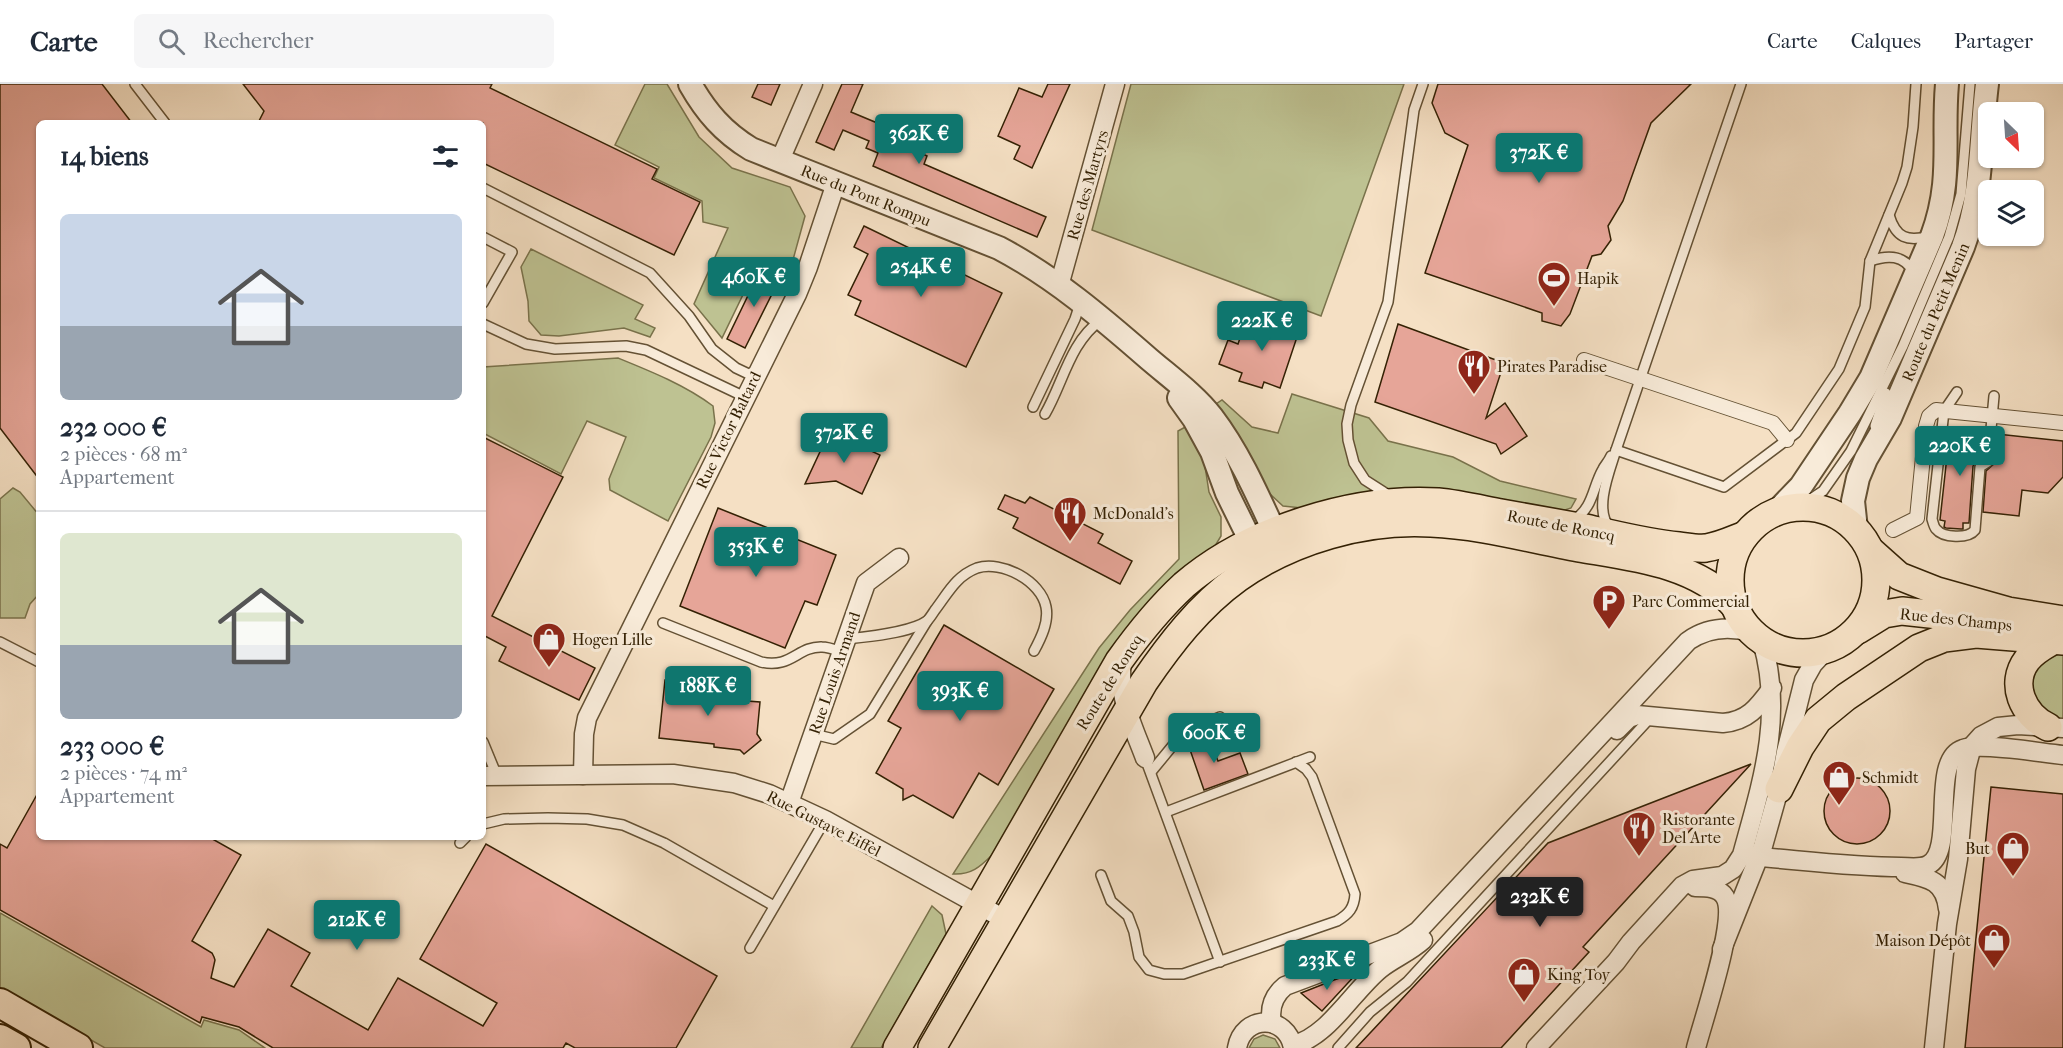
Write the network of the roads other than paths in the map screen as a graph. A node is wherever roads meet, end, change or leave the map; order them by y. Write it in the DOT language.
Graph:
graph roads {
  1 [pos="135,84"];
  2 [pos="690,84"];
  3 [pos="813,84"];
  4 [pos="1115,84"];
  5 [pos="1423,84"];
  6 [pos="1741,84"];
  7 [pos="1916,84"];
  8 [pos="1947,84"];
  9 [pos="1970,84"];
  10 [pos="1987,84"];
  11 [pos="163,120"];
  12 [pos="780,160"];
  13 [pos="836,183"];
  14 [pos="486,190"];
  15 [pos="1889,215"];
  16 [pos="1932,236"];
  17 [pos="486,239"];
  18 [pos="1870,261"];
  19 [pos="1915,275"];
  20 [pos="1059,286"];
  21 [pos="486,298"];
  22 [pos="1081,302"];
  23 [pos="1103,318"];
  24 [pos="486,325"];
  25 [pos="1903,346"];
  26 [pos="1584,360"];
  27 [pos="755,377"];
  28 [pos="1640,380"];
  29 [pos="1957,392"];
  30 [pos="1994,396"];
  31 [pos="745,397"];
  32 [pos="1033,407"];
  33 [pos="1944,411"];
  34 [pos="1045,414"];
  35 [pos="1993,416"];
  36 [pos="2063,423"];
  37 [pos="1787,440"];
  38 [pos="1616,450"];
  39 [pos="1861,469"];
  40 [pos="1400,502"];
  41 [pos="1789,508"];
  42 [pos="1565,525"];
  43 [pos="1893,530"];
  44 [pos="1617,535"];
  45 [pos="1745,535"];
  46 [pos="1863,540"];
  47 [pos="1268,548"];
  48 [pos="898,558"];
  49 [pos="1734,605"];
  50 [pos="927,621"];
  51 [pos="663,623"];
  52 [pos="1854,632"];
  53 [pos="2061,633"];
  54 [pos="1757,637"];
  55 [pos="0,642"];
  56 [pos="844,645"];
  57 [pos="1827,649"];
  58 [pos="1034,651"];
  59 [pos="1123,655"];
  60 [pos="36,660"];
  61 [pos="1772,688"];
  62 [pos="1126,710"];
  63 [pos="1652,716"];
  64 [pos="1220,717"];
  65 [pos="2056,728"];
  66 [pos="813,734"];
  67 [pos="1972,746"];
  68 [pos="2063,755"];
  69 [pos="486,757"];
  70 [pos="1310,757"];
  71 [pos="1296,762"];
  72 [pos="1148,765"];
  73 [pos="583,775"];
  74 [pos="490,776"];
  75 [pos="1779,789"];
  76 [pos="789,803"];
  77 [pos="1166,812"];
  78 [pos="825,820"];
  79 [pos="486,823"];
  80 [pos="1760,857"];
  81 [pos="1883,868"];
  82 [pos="1101,875"];
  83 [pos="1677,892"];
  84 [pos="774,906"];
  85 [pos="978,906"];
  86 [pos="1948,911"];
  87 [pos="1006,921"];
  88 [pos="750,948"];
  89 [pos="1722,949"];
  90 [pos="1220,962"];
  91 [pos="0,1003"];
  92 [pos="1272,1023"];
  93 [pos="0,1039"];
  94 [pos="1293,1046"];
  95 [pos="16,1048"];
  96 [pos="78,1048"];
  97 [pos="897,1048"];
  98 [pos="932,1048"];
  99 [pos="1237,1048"];
  100 [pos="1338,1048"];
  101 [pos="1536,1048"];
  102 [pos="1696,1048"];
  103 [pos="1934,1048"];
  1 -- 11 [label="lane"];
  2 -- 12 [label="street, Rue du Pont Rompu"];
  3 -- 12 [label="street"];
  4 -- 20 [label="street, Rue des Martyrs"];
  5 -- 40 [label="lane"];
  6 -- 28 [label="lane"];
  7 -- 15 [label="lane"];
  8 -- 16 [label="street, Route du Petit Menin"];
  9 -- 25 [label="lane"];
  10 -- 39 [label="street, Route du Petit Menin"];
  12 -- 13 [label="street, Rue du Pont Rompu"];
  13 -- 20 [label="street, Rue du Pont Rompu"];
  13 -- 27 [label="street, Rue Victor Baltard"];
  14 -- 27 [label="lane"];
  15 -- 16 [label="lane"];
  15 -- 18 [label="lane"];
  16 -- 19 [label="street, Route du Petit Menin"];
  17 -- 21 [label="lane"];
  18 -- 19 [label="lane"];
  18 -- 37 [label="lane"];
  19 -- 41 [label="street, Route du Petit Menin"];
  20 -- 22 [label="street, Rue du Pont Rompu"];
  22 -- 23 [label="street, Rue du Pont Rompu"];
  22 -- 32 [label="lane"];
  23 -- 34 [label="lane"];
  23 -- 47 [label="street, Rue du Pont Rompu"];
  24 -- 31 [label="lane"];
  25 -- 39 [label="lane"];
  25 -- 41 [label="lane"];
  26 -- 28 [label="street"];
  27 -- 31 [label="street, Rue Victor Baltard"];
  28 -- 37 [label="street"];
  28 -- 38 [label="lane"];
  29 -- 33 [label="lane"];
  30 -- 35 [label="lane"];
  31 -- 73 [label="street, Rue Victor Baltard"];
  33 -- 35 [label="street"];
  33 -- 35 [label="lane"];
  33 -- 43 [label="street"];
  35 -- 36 [label="street"];
  37 -- 38 [label="lane"];
  38 -- 42 [label="lane"];
  38 -- 44 [label="lane"];
  39 -- 46 [label="street, Route du Petit Menin"];
  40 -- 42 [label="main road, Route de Roncq"];
  40 -- 47 [label="main road, Route de Roncq"];
  41 -- 45 [label="main road"];
  41 -- 46 [label="main road"];
  42 -- 44 [label="main road, Route de Roncq"];
  44 -- 45 [label="main road, Route de Roncq"];
  45 -- 49 [label="main road"];
  46 -- 52 [label="main road"];
  46 -- 53 [label="main road, Rue des Champs"];
  47 -- 49 [label="main road, Route de Roncq"];
  47 -- 59 [label="main road, Route de Roncq"];
  47 -- 62 [label="main road, Route de Roncq"];
  48 -- 56 [label="street, Rue Louis Armand"];
  49 -- 54 [label="main road"];
  50 -- 56 [label="lane"];
  50 -- 58 [label="lane"];
  50 -- 66 [label="lane"];
  51 -- 56 [label="lane"];
  52 -- 53 [label="main road, Rue des Champs"];
  52 -- 57 [label="main road"];
  53 -- 65 [label="main road"];
  53 -- 75 [label="main road"];
  54 -- 57 [label="main road"];
  54 -- 61 [label="street"];
  54 -- 92 [label="street"];
  55 -- 60 [label="lane"];
  56 -- 66 [label="street, Rue Louis Armand"];
  57 -- 75 [label="street"];
  59 -- 62 [label="street"];
  59 -- 85 [label="main road, Route de Roncq"];
  61 -- 63 [label="street"];
  61 -- 83 [label="street"];
  62 -- 72 [label="street"];
  62 -- 87 [label="main road, Route de Roncq"];
  63 -- 94 [label="street"];
  63 -- 100 [label="lane"];
  64 -- 72 [label="lane"];
  65 -- 67 [label="street"];
  66 -- 76 [label="street, Rue Louis Armand"];
  67 -- 68 [label="street"];
  67 -- 81 [label="street"];
  67 -- 86 [label="street"];
  69 -- 74 [label="lane"];
  70 -- 71 [label="lane"];
  71 -- 77 [label="lane"];
  71 -- 90 [label="lane"];
  72 -- 77 [label="lane"];
  73 -- 74 [label="street, Rue Gustave Eiffel"];
  73 -- 76 [label="street, Rue Gustave Eiffel"];
  75 -- 80 [label="street"];
  76 -- 78 [label="street, Rue Gustave Eiffel"];
  77 -- 90 [label="lane"];
  78 -- 84 [label="lane"];
  78 -- 85 [label="street, Rue Gustave Eiffel"];
  79 -- 84 [label="lane"];
  80 -- 81 [label="street"];
  80 -- 89 [label="street"];
  81 -- 86 [label="street"];
  82 -- 90 [label="lane"];
  83 -- 89 [label="street"];
  83 -- 101 [label="street"];
  84 -- 88 [label="lane"];
  85 -- 87 [label="street, Rue Gustave Eiffel"];
  85 -- 97 [label="main road, Route de Roncq"];
  86 -- 103 [label="street"];
  87 -- 98 [label="main road, Route de Roncq"];
  89 -- 102 [label="street"];
  91 -- 96 [label="highway"];
  92 -- 94 [label="street"];
  92 -- 99 [label="street"];
  93 -- 95 [label="highway"];
}
